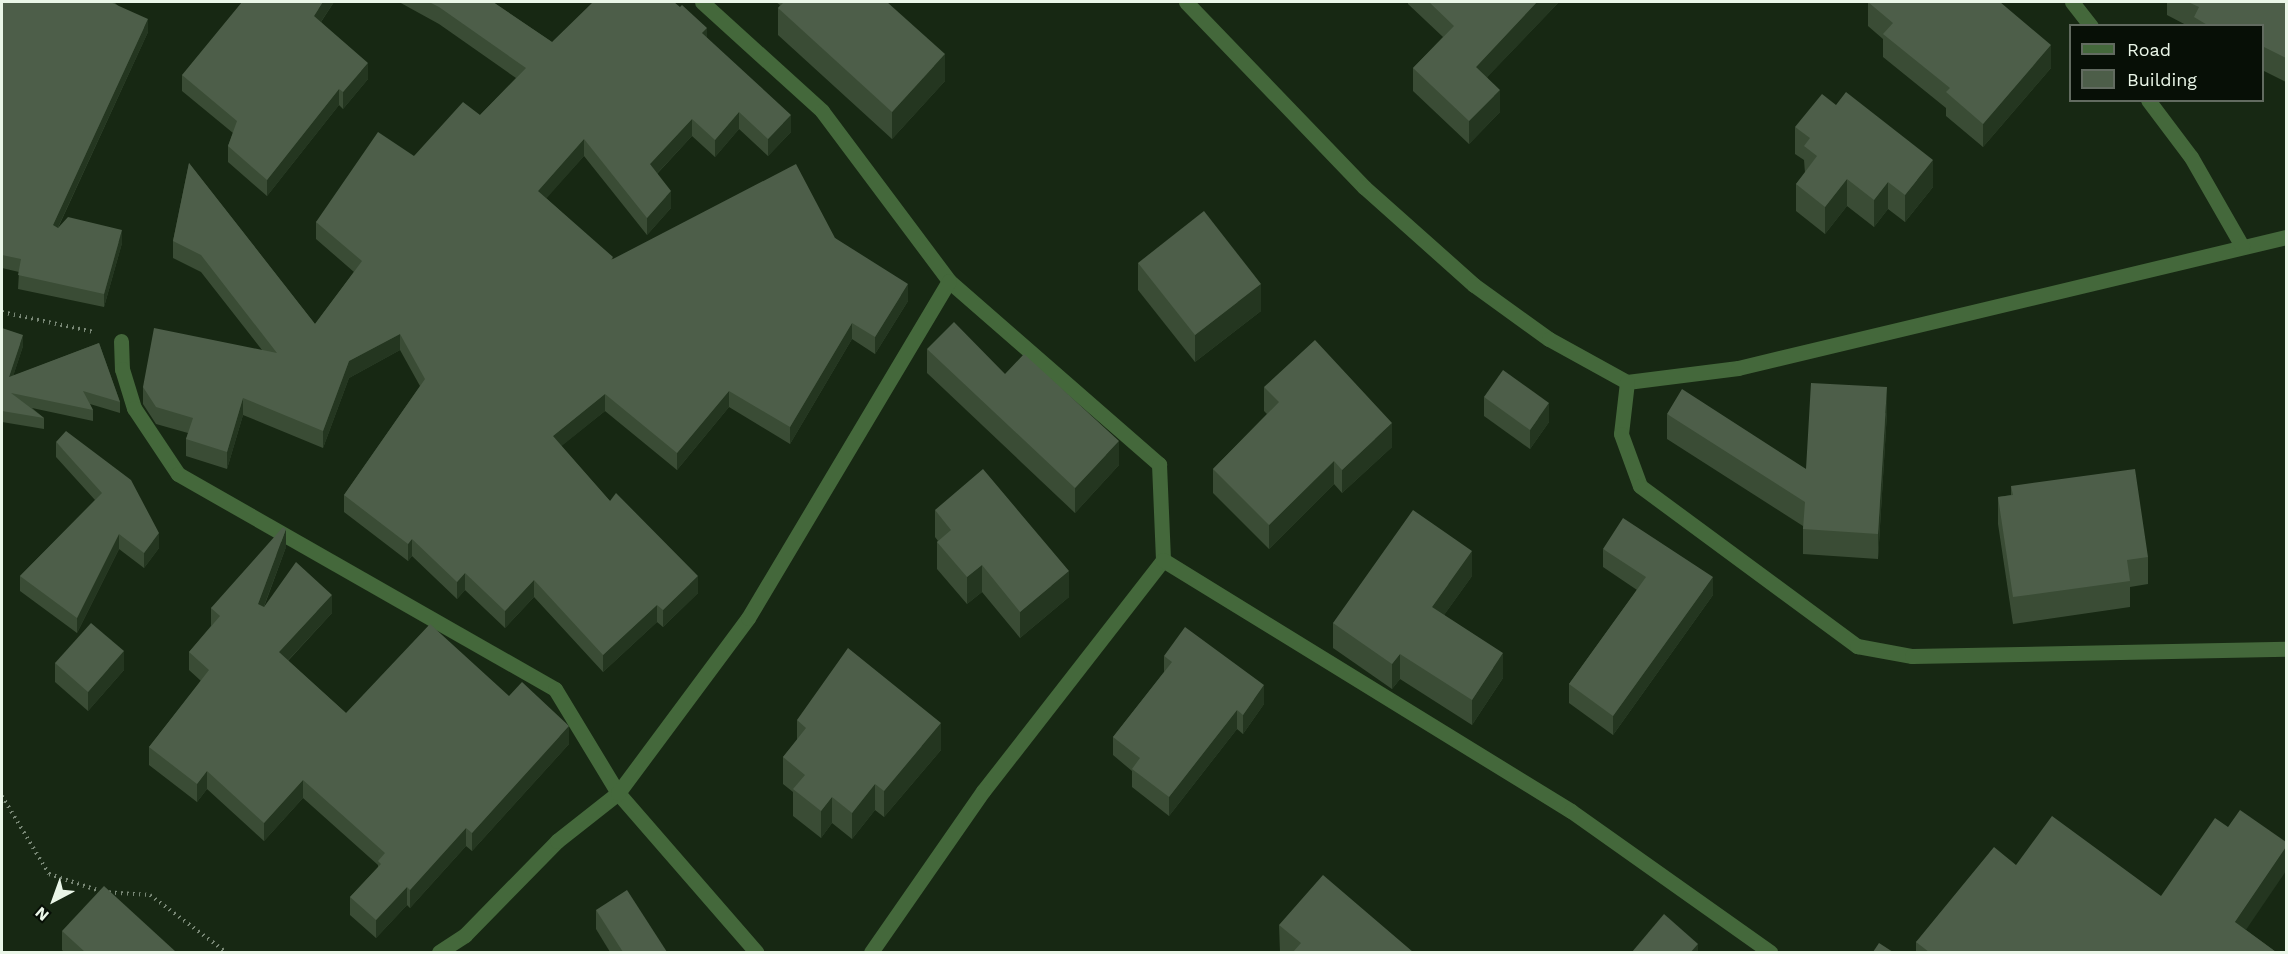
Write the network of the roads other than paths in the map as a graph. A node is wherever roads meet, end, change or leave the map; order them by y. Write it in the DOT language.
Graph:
graph roads {
  1 [pos="702,2"];
  2 [pos="1186,2"];
  3 [pos="2072,2"];
  4 [pos="2089,24"];
  5 [pos="2150,102"];
  6 [pos="2286,237"];
  7 [pos="2242,246"];
  8 [pos="949,281"];
  9 [pos="121,341"];
  10 [pos="1627,382"];
  11 [pos="1163,560"];
  12 [pos="2286,649"];
  13 [pos="618,793"];
  14 [pos="439,952"];
  15 [pos="756,952"];
  16 [pos="871,952"];
  17 [pos="1770,952"];
  1 -- 8 [label="street"];
  2 -- 10 [label="street"];
  3 -- 4 [label="street"];
  5 -- 7 [label="street"];
  6 -- 7 [label="street"];
  7 -- 10 [label="street"];
  8 -- 11 [label="street"];
  8 -- 13 [label="street"];
  9 -- 13 [label="street"];
  10 -- 12 [label="street"];
  11 -- 16 [label="street"];
  11 -- 17 [label="street"];
  13 -- 14 [label="street"];
  13 -- 15 [label="street"];
}
